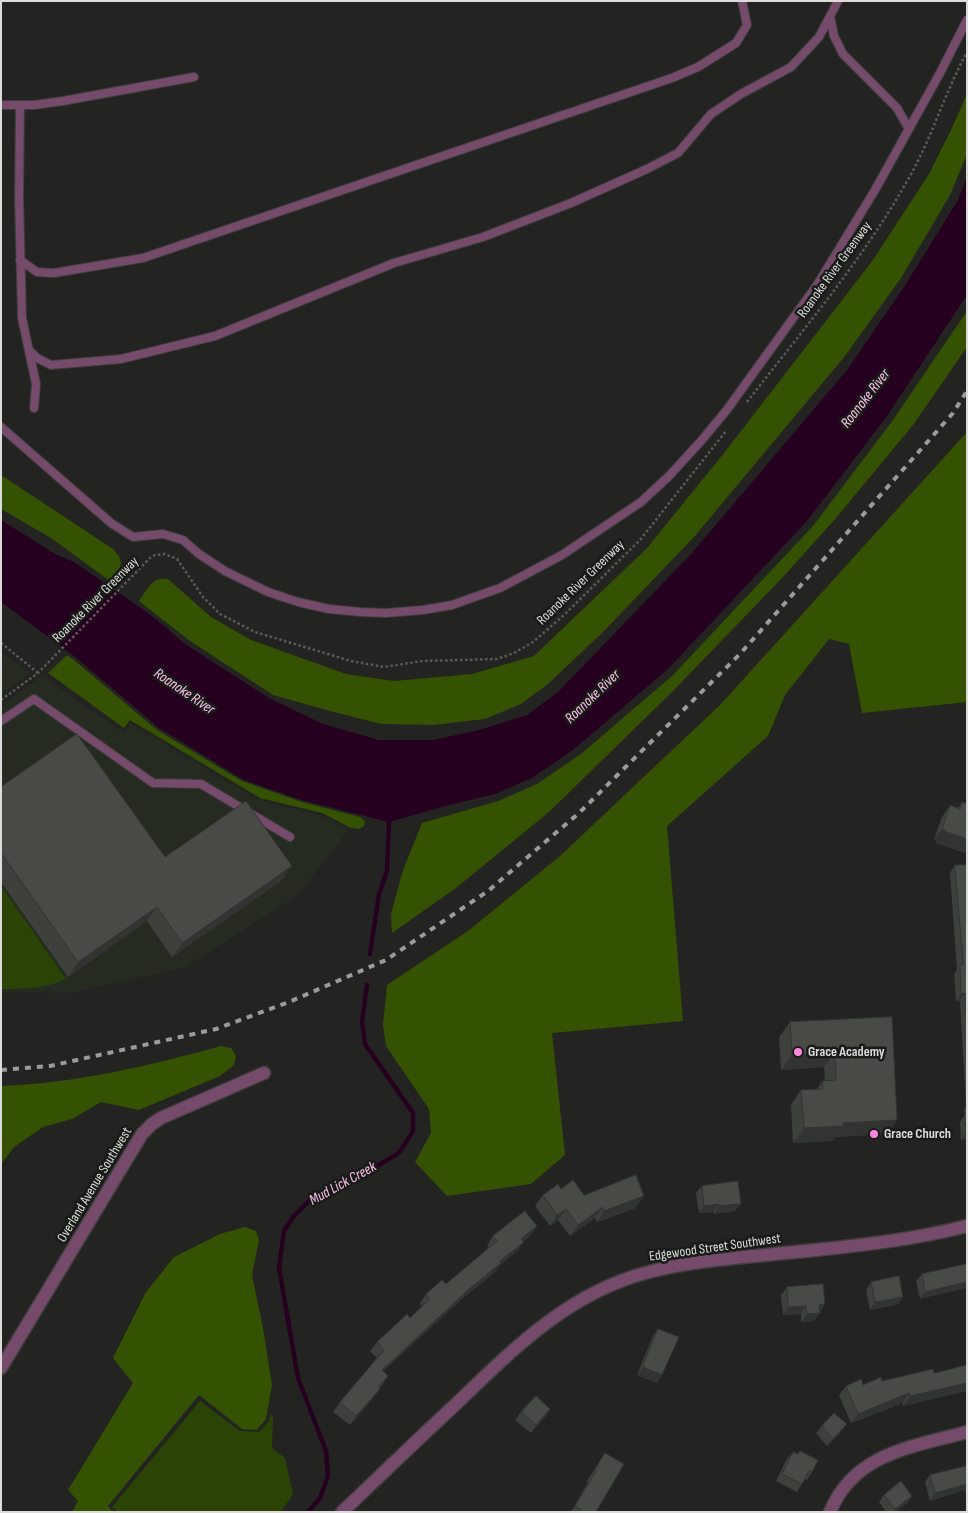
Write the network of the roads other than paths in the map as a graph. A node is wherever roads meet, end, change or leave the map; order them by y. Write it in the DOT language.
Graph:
graph roads {
  1 [pos="742,1"];
  2 [pos="838,1"];
  3 [pos="830,16"];
  4 [pos="967,20"];
  5 [pos="194,77"];
  6 [pos="1,105"];
  7 [pos="20,105"];
  8 [pos="909,129"];
  9 [pos="20,260"];
  10 [pos="30,351"];
  11 [pos="34,408"];
  12 [pos="1,427"];
  13 [pos="1,721"];
  14 [pos="290,838"];
  15 [pos="264,1073"];
  16 [pos="967,1226"];
  17 [pos="1,1368"];
  18 [pos="967,1432"];
  19 [pos="342,1512"];
  20 [pos="830,1512"];
  1 -- 9 [label="lane"];
  2 -- 3 [label="lane"];
  3 -- 8 [label="lane"];
  3 -- 10 [label="lane"];
  4 -- 8 [label="lane"];
  5 -- 7 [label="lane"];
  6 -- 7 [label="lane"];
  7 -- 9 [label="lane"];
  8 -- 12 [label="lane"];
  9 -- 10 [label="lane"];
  10 -- 11 [label="lane"];
  13 -- 14 [label="lane"];
  15 -- 17 [label="street, Overland Avenue Southwest"];
  16 -- 19 [label="street, Edgewood Street Southwest"];
  18 -- 20 [label="street"];
}
